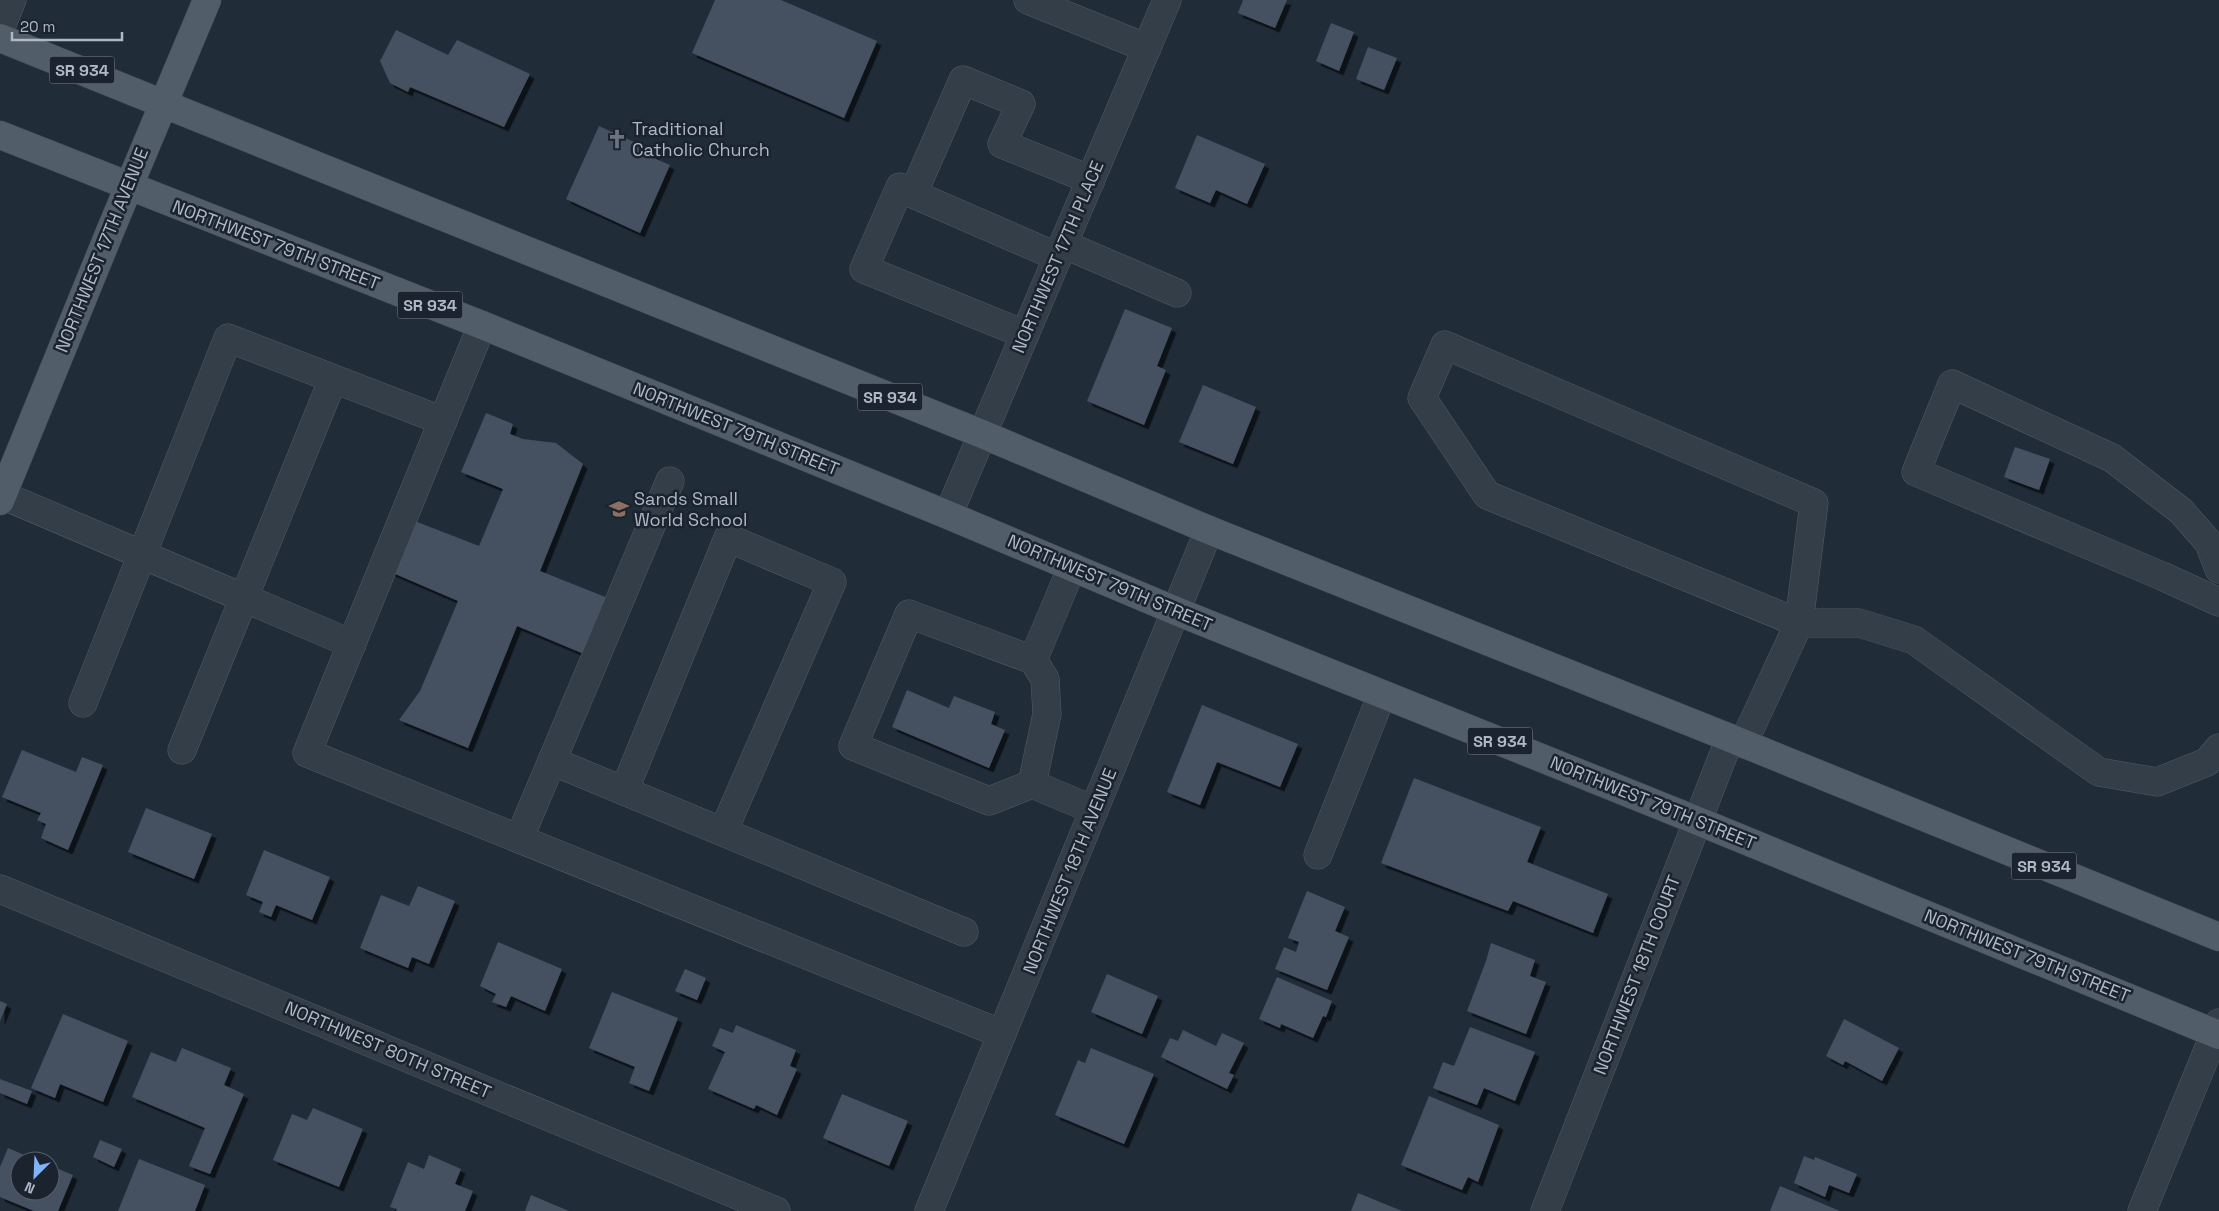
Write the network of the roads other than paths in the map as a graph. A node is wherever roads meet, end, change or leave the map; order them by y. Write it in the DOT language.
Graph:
graph roads {
  1 [pos="12,0"];
  2 [pos="207,0"];
  3 [pos="1028,0"];
  4 [pos="1168,0"];
  5 [pos="0,28"];
  6 [pos="0,38"];
  7 [pos="1147,48"];
  8 [pos="163,103"];
  9 [pos="0,135"];
  10 [pos="1090,180"];
  11 [pos="128,187"];
  12 [pos="913,194"];
  13 [pos="1060,251"];
  14 [pos="1177,293"];
  15 [pos="482,325"];
  16 [pos="1024,334"];
  17 [pos="333,379"];
  18 [pos="443,421"];
  19 [pos="982,434"];
  20 [pos="670,481"];
  21 [pos="1,498"];
  22 [pos="948,515"];
  23 [pos="1210,530"];
  24 [pos="142,554"];
  25 [pos="1072,567"];
  26 [pos="2219,569"];
  27 [pos="245,598"];
  28 [pos="2219,602"];
  29 [pos="1176,611"];
  30 [pos="1799,623"];
  31 [pos="352,644"];
  32 [pos="1033,660"];
  33 [pos="1382,694"];
  34 [pos="83,704"];
  35 [pos="1737,741"];
  36 [pos="2219,748"];
  37 [pos="182,750"];
  38 [pos="552,761"];
  39 [pos="1032,784"];
  40 [pos="624,791"];
  41 [pos="1094,810"];
  42 [pos="1698,821"];
  43 [pos="723,832"];
  44 [pos="519,839"];
  45 [pos="1318,855"];
  46 [pos="0,890"];
  47 [pos="964,932"];
  48 [pos="2219,937"];
  49 [pos="2218,1031"];
  50 [pos="1002,1034"];
  51 [pos="776,1211"];
  52 [pos="929,1211"];
  53 [pos="1545,1211"];
  54 [pos="2142,1211"];
  1 -- 5 [label="street"];
  2 -- 8 [label="main road, NORTHWEST 17TH AVENUE"];
  3 -- 7 [label="street"];
  4 -- 7 [label="street, NORTHWEST 17TH PLACE"];
  6 -- 8 [label="main road, SR 934"];
  7 -- 10 [label="street, NORTHWEST 17TH PLACE"];
  8 -- 11 [label="main road, NORTHWEST 17TH AVENUE"];
  8 -- 19 [label="main road, SR 934"];
  9 -- 11 [label="main road, NORTHWEST 79TH STREET / SR 934"];
  10 -- 12 [label="street"];
  10 -- 13 [label="street, NORTHWEST 17TH PLACE"];
  11 -- 15 [label="main road, NORTHWEST 79TH STREET / SR 934"];
  11 -- 21 [label="main road, NORTHWEST 17TH AVENUE"];
  12 -- 13 [label="street"];
  12 -- 16 [label="street"];
  13 -- 14 [label="street"];
  13 -- 16 [label="street, NORTHWEST 17TH PLACE"];
  15 -- 18 [label="street"];
  15 -- 22 [label="main road, NORTHWEST 79TH STREET / SR 934"];
  16 -- 19 [label="street, NORTHWEST 17TH PLACE"];
  17 -- 18 [label="street"];
  17 -- 24 [label="street"];
  17 -- 27 [label="street"];
  18 -- 31 [label="street"];
  19 -- 22 [label="street, NORTHWEST 17TH PLACE"];
  19 -- 23 [label="main road, SR 934"];
  20 -- 38 [label="street"];
  21 -- 24 [label="street"];
  22 -- 25 [label="main road, NORTHWEST 79TH STREET / SR 934"];
  23 -- 29 [label="street, NORTHWEST 18TH AVENUE"];
  23 -- 35 [label="main road, SR 934"];
  24 -- 27 [label="street"];
  24 -- 34 [label="street"];
  25 -- 29 [label="main road, NORTHWEST 79TH STREET / SR 934"];
  25 -- 32 [label="street"];
  26 -- 28 [label="street"];
  27 -- 31 [label="street"];
  27 -- 37 [label="street"];
  29 -- 33 [label="main road, NORTHWEST 79TH STREET / SR 934"];
  29 -- 41 [label="street, NORTHWEST 18TH AVENUE"];
  30 -- 30 [label="street, NORTHWEST 18TH COURT"];
  30 -- 35 [label="street, NORTHWEST 18TH COURT"];
  30 -- 36 [label="street"];
  31 -- 44 [label="street"];
  32 -- 39 [label="street"];
  32 -- 39 [label="street"];
  33 -- 42 [label="main road, NORTHWEST 79TH STREET / SR 934"];
  33 -- 45 [label="street"];
  35 -- 42 [label="street, NORTHWEST 18TH COURT"];
  35 -- 48 [label="main road, SR 934"];
  38 -- 40 [label="street"];
  38 -- 44 [label="street"];
  39 -- 41 [label="street"];
  40 -- 43 [label="street"];
  40 -- 43 [label="street"];
  41 -- 50 [label="street, NORTHWEST 18TH AVENUE"];
  42 -- 49 [label="main road, NORTHWEST 79TH STREET / SR 934"];
  42 -- 53 [label="street, NORTHWEST 18TH COURT"];
  43 -- 47 [label="street"];
  44 -- 50 [label="street"];
  46 -- 51 [label="street, NORTHWEST 80TH STREET"];
  49 -- 54 [label="street"];
  50 -- 52 [label="street, NORTHWEST 18TH AVENUE"];
}
